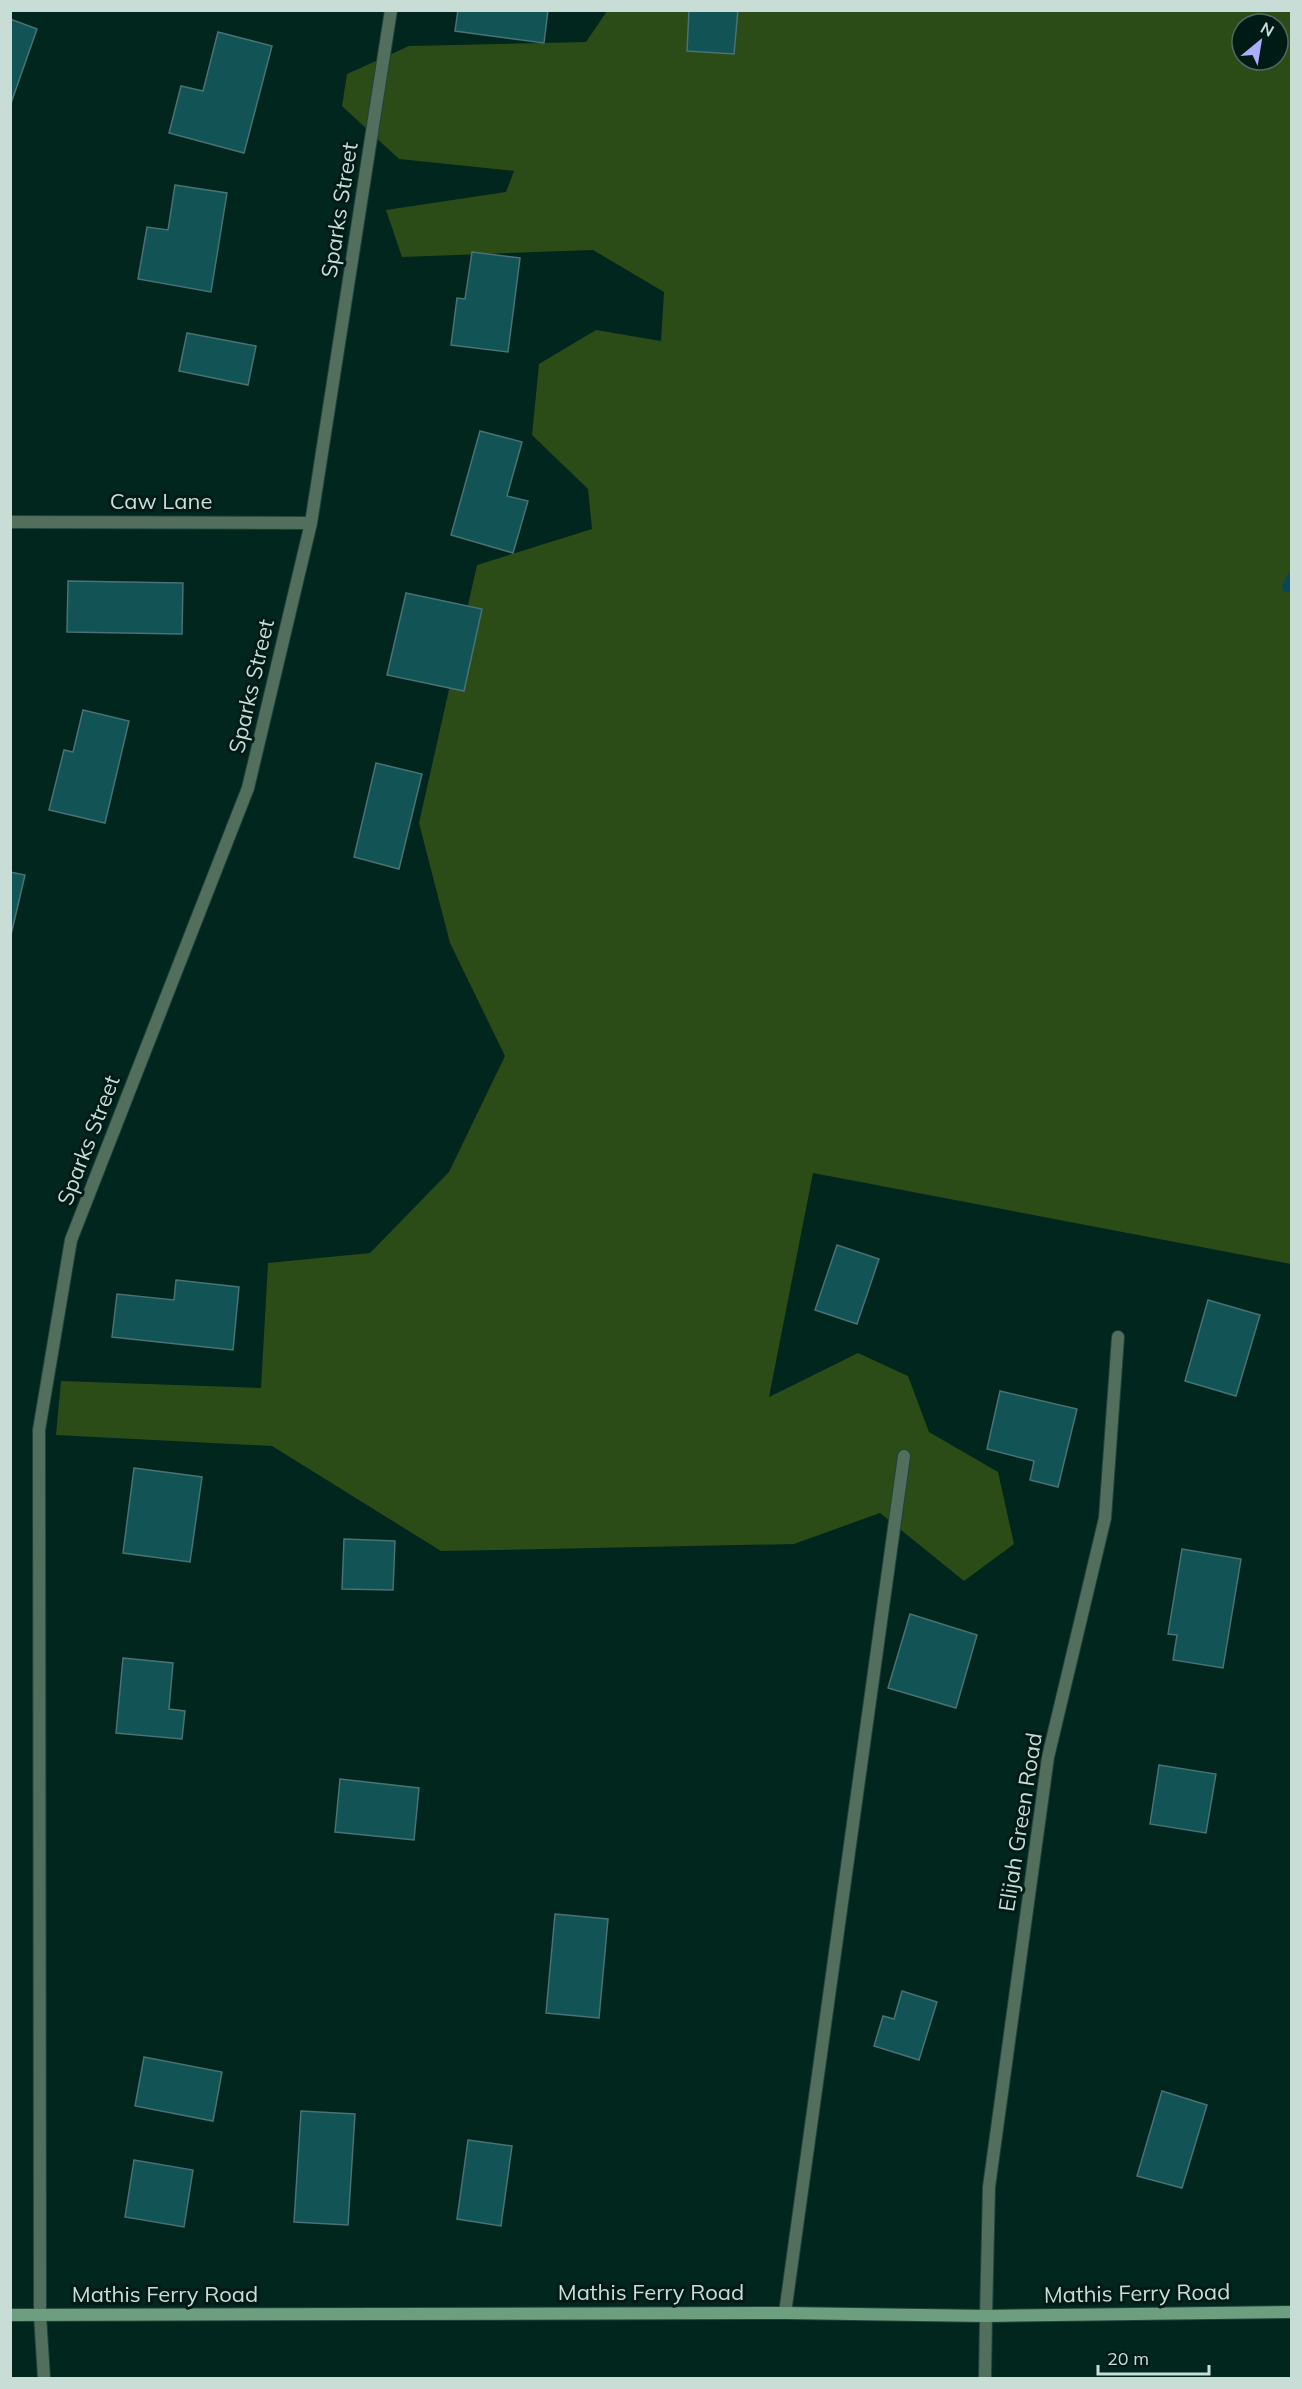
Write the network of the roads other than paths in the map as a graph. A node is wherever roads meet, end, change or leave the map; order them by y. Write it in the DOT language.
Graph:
graph roads {
  1 [pos="391,10"];
  2 [pos="10,522"];
  3 [pos="311,522"];
  4 [pos="1118,1337"];
  5 [pos="904,1456"];
  6 [pos="1292,2312"];
  7 [pos="785,2313"];
  8 [pos="10,2315"];
  9 [pos="40,2315"];
  10 [pos="986,2316"];
  11 [pos="44,2379"];
  12 [pos="985,2379"];
  1 -- 3 [label="street, Sparks Street"];
  2 -- 3 [label="street, Caw Lane"];
  3 -- 9 [label="street, Sparks Street"];
  4 -- 10 [label="street, Elijah Green Road"];
  5 -- 7 [label="street"];
  6 -- 10 [label="main road, Mathis Ferry Road"];
  7 -- 9 [label="main road, Mathis Ferry Road"];
  7 -- 10 [label="main road, Mathis Ferry Road"];
  8 -- 9 [label="main road, Mathis Ferry Road"];
  9 -- 11 [label="street, Sparks Street"];
  10 -- 12 [label="street, Elijah Green Road"];
}
